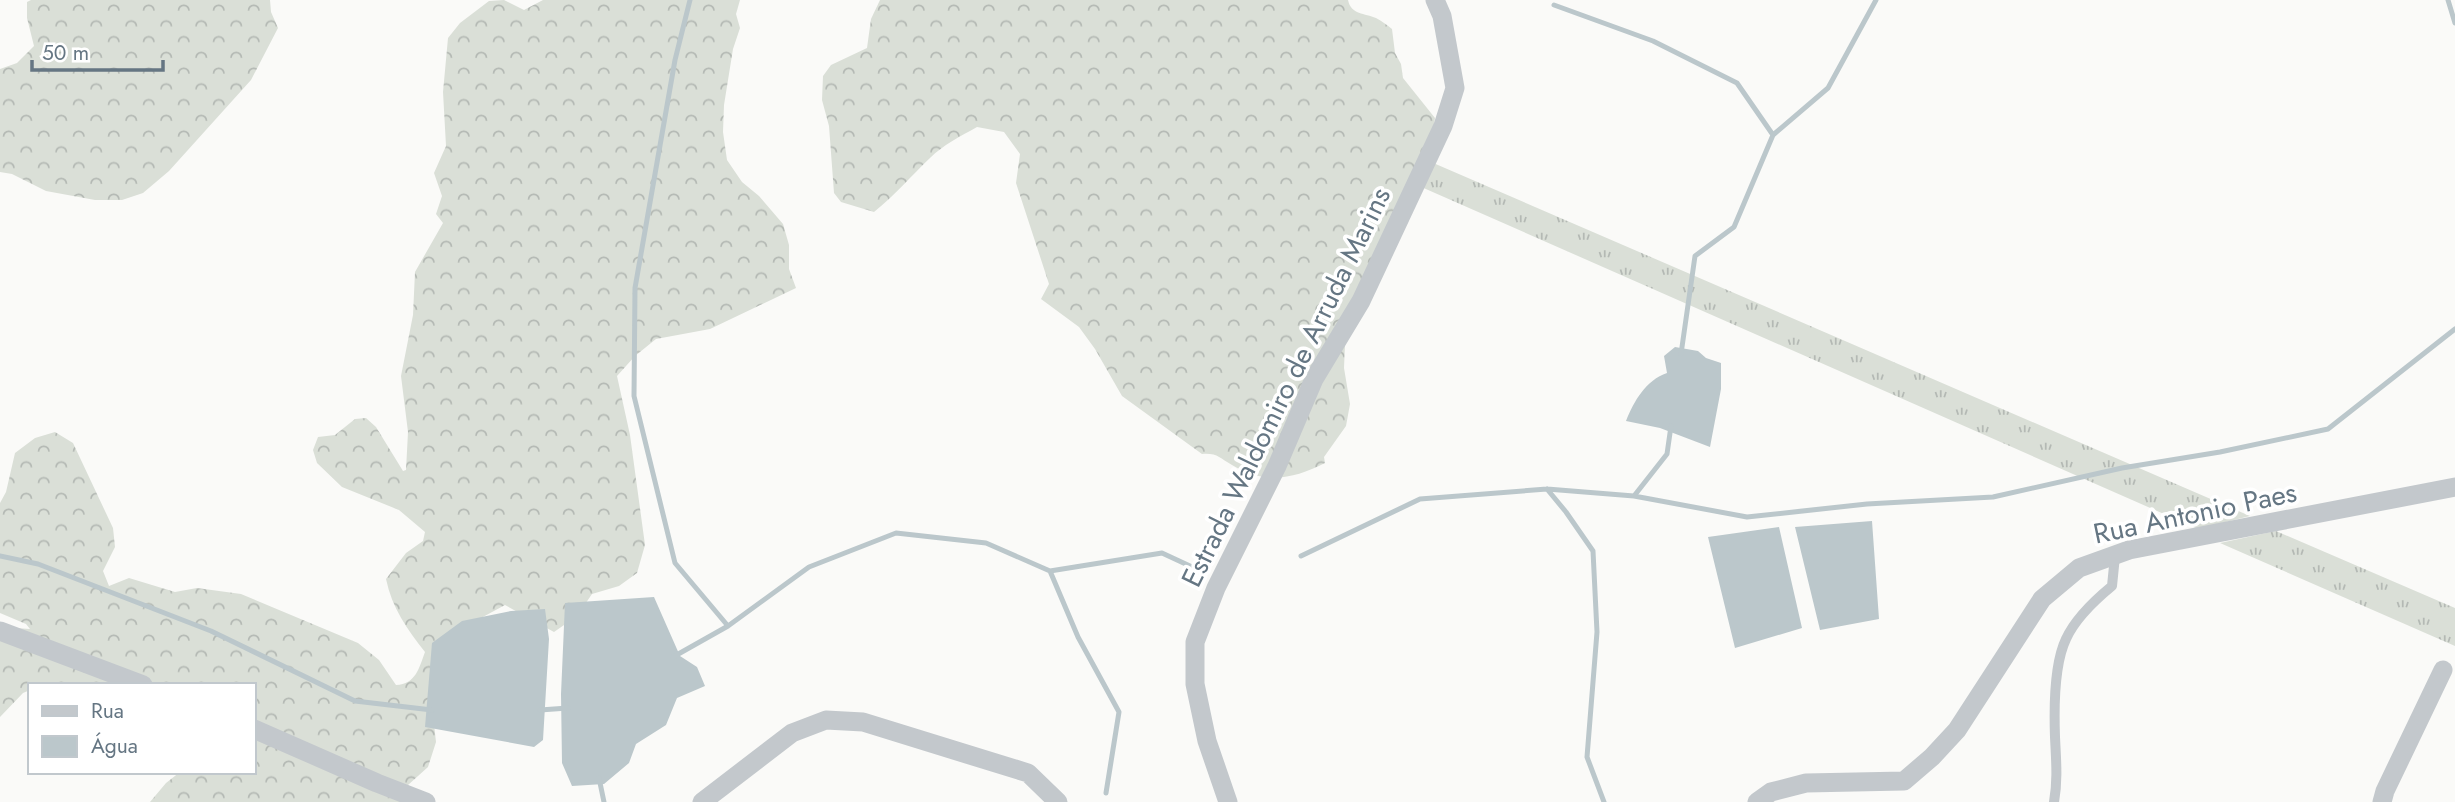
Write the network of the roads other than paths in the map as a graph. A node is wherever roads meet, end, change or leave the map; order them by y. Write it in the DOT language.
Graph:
graph roads {
  1 [pos="1435,0"];
  2 [pos="2455,487"];
  3 [pos="2115,555"];
  4 [pos="0,631"];
  5 [pos="2443,670"];
  6 [pos="138,683"];
  7 [pos="256,730"];
  8 [pos="426,802"];
  9 [pos="702,802"];
  10 [pos="1058,802"];
  11 [pos="1228,802"];
  12 [pos="1758,802"];
  13 [pos="2054,802"];
  14 [pos="2382,802"];
  1 -- 11 [label="street, Estrada Waldomiro de Arruda Marins"];
  2 -- 3 [label="street, Rua Antonio Paes"];
  3 -- 12 [label="street, Rua Antonio Paes"];
  3 -- 13 [label="lane"];
  4 -- 6 [label="street"];
  5 -- 14 [label="street"];
  7 -- 8 [label="street"];
  9 -- 10 [label="street"];
}
